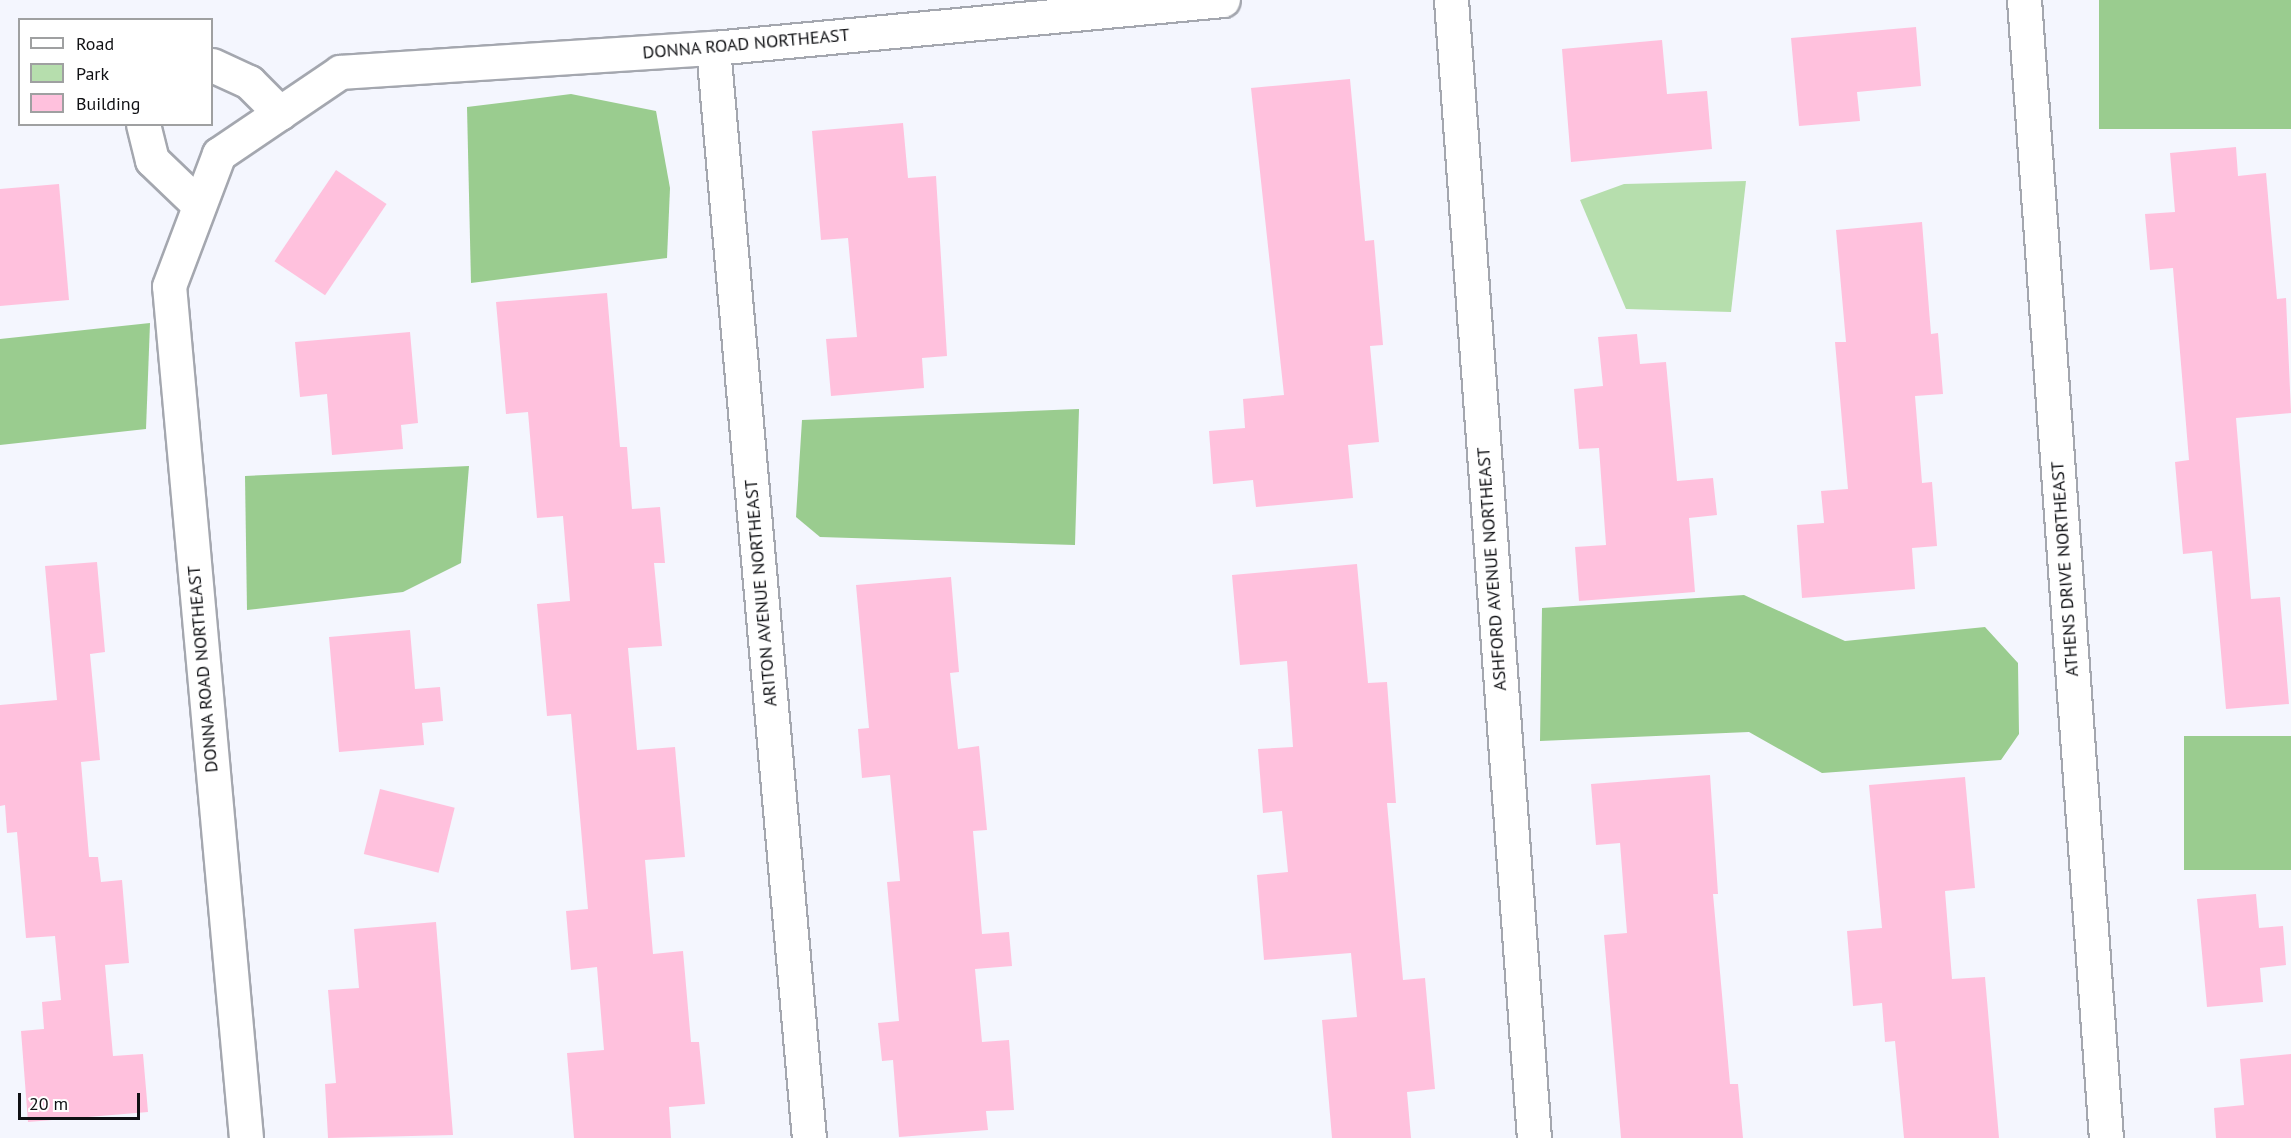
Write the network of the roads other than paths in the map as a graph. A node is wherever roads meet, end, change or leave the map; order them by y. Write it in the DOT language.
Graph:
graph roads {
  1 [pos="1223,0"];
  2 [pos="1451,0"];
  3 [pos="2024,0"];
  4 [pos="713,48"];
  5 [pos="213,65"];
  6 [pos="280,113"];
  7 [pos="144,126"];
  8 [pos="200,205"];
  9 [pos="246,1138"];
  10 [pos="809,1138"];
  11 [pos="1534,1138"];
  12 [pos="2106,1138"];
  1 -- 4 [label="street, DONNA ROAD NORTHEAST"];
  2 -- 11 [label="street, ASHFORD AVENUE NORTHEAST"];
  3 -- 12 [label="street, ATHENS DRIVE NORTHEAST"];
  4 -- 6 [label="street, DONNA ROAD NORTHEAST"];
  4 -- 10 [label="street, ARITON AVENUE NORTHEAST"];
  5 -- 6 [label="street"];
  6 -- 8 [label="street, DONNA ROAD NORTHEAST"];
  7 -- 8 [label="street"];
  8 -- 9 [label="street, DONNA ROAD NORTHEAST"];
}
